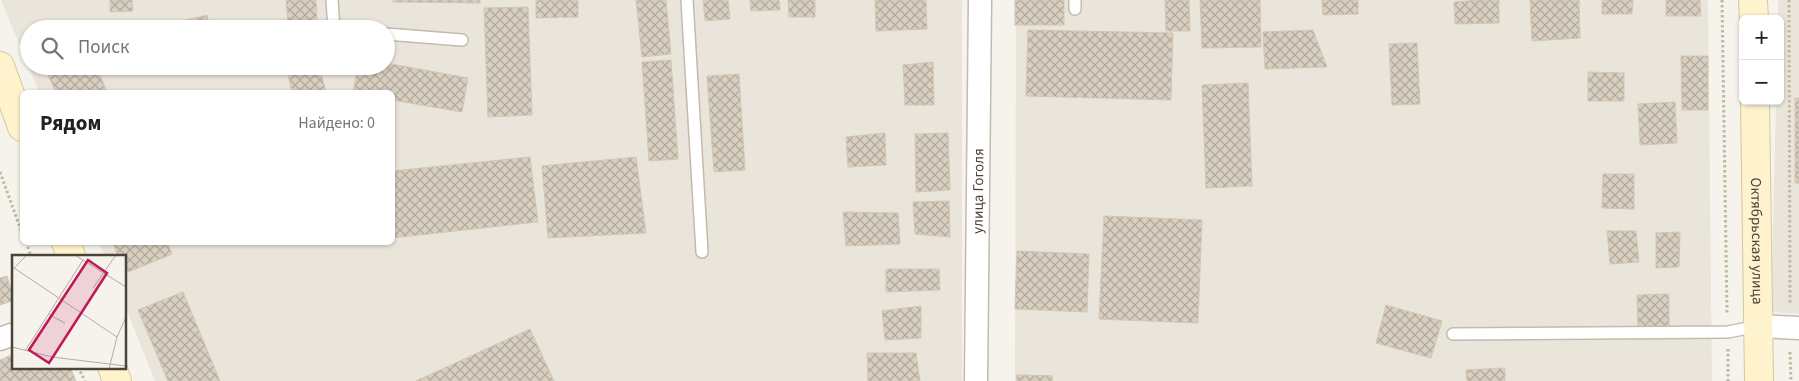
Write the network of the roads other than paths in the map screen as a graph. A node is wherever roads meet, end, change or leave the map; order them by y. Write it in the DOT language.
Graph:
graph roads {
  1 [pos="332,0"];
  2 [pos="687,0"];
  3 [pos="980,0"];
  4 [pos="1753,0"];
  5 [pos="1754,15"];
  6 [pos="333,20"];
  7 [pos="395,35"];
  8 [pos="462,40"];
  9 [pos="0,66"];
  10 [pos="1755,105"];
  11 [pos="20,121"];
  12 [pos="702,252"];
  13 [pos="1758,326"];
  14 [pos="1794,328"];
  15 [pos="1453,334"];
  16 [pos="12,335"];
  17 [pos="0,339"];
  18 [pos="112,368"];
  19 [pos="117,381"];
  20 [pos="976,381"];
  21 [pos="1759,381"];
  1 -- 6 [label="lane"];
  2 -- 12 [label="lane"];
  3 -- 20 [label="street, улица Гоголя"];
  4 -- 5 [label="main road"];
  7 -- 8 [label="lane"];
  9 -- 11 [label="main road"];
  10 -- 13 [label="main road, Октябрьская улица"];
  13 -- 14 [label="street"];
  13 -- 15 [label="lane"];
  13 -- 21 [label="main road, Октябрьская улица"];
  16 -- 17 [label="street"];
  18 -- 19 [label="main road"];
}
